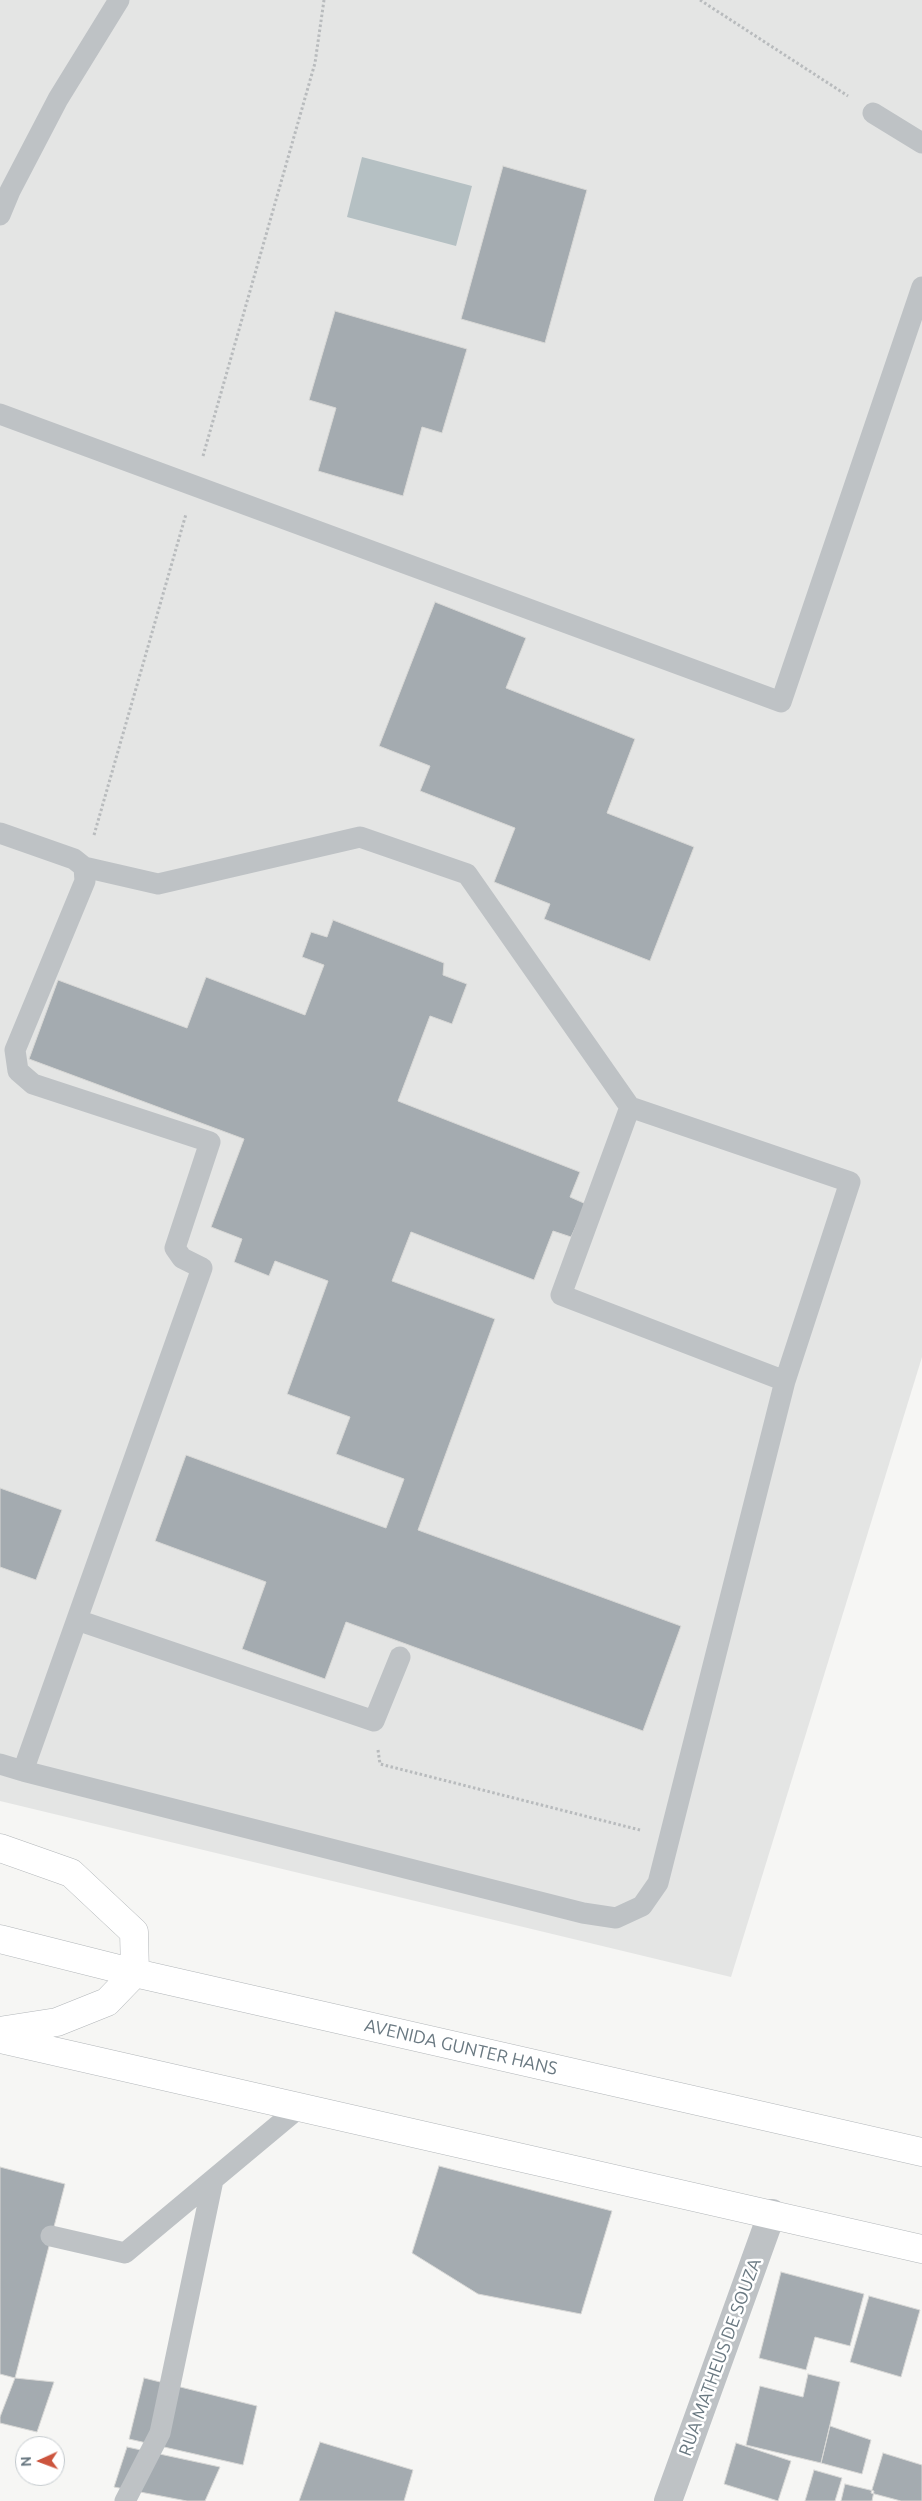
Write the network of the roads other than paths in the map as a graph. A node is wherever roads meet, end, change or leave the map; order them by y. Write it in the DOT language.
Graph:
graph roads {
  1 [pos="118,0"];
  2 [pos="874,113"];
  3 [pos="922,143"];
  4 [pos="0,215"];
  5 [pos="922,287"];
  6 [pos="0,414"];
  7 [pos="0,833"];
  8 [pos="84,867"];
  9 [pos="630,1106"];
  10 [pos="786,1381"];
  11 [pos="77,1620"];
  12 [pos="400,1657"];
  13 [pos="0,1764"];
  14 [pos="23,1771"];
  15 [pos="0,1848"];
  16 [pos="0,1939"];
  17 [pos="135,1973"];
  18 [pos="0,2031"];
  19 [pos="0,2039"];
  20 [pos="300,2107"];
  21 [pos="922,2152"];
  22 [pos="213,2180"];
  23 [pos="772,2213"];
  24 [pos="51,2236"];
  25 [pos="922,2249"];
  26 [pos="125,2501"];
  27 [pos="668,2501"];
  1 -- 4 [label="lane"];
  2 -- 3 [label="lane"];
  5 -- 6 [label="lane"];
  7 -- 8 [label="lane"];
  8 -- 9 [label="lane"];
  8 -- 11 [label="lane"];
  9 -- 10 [label="lane"];
  9 -- 10 [label="lane"];
  10 -- 14 [label="lane"];
  11 -- 12 [label="lane"];
  11 -- 14 [label="lane"];
  13 -- 14 [label="lane"];
  15 -- 17 [label="main road"];
  16 -- 17 [label="main road, AVENIDA GUNTER HANS"];
  17 -- 18 [label="main road"];
  17 -- 21 [label="main road, AVENIDA GUNTER HANS"];
  19 -- 20 [label="main road"];
  20 -- 22 [label="lane"];
  20 -- 23 [label="main road"];
  22 -- 24 [label="lane"];
  22 -- 26 [label="lane"];
  23 -- 25 [label="main road"];
  23 -- 27 [label="street, RUA MATHEUS DE SOUZA"];
}
